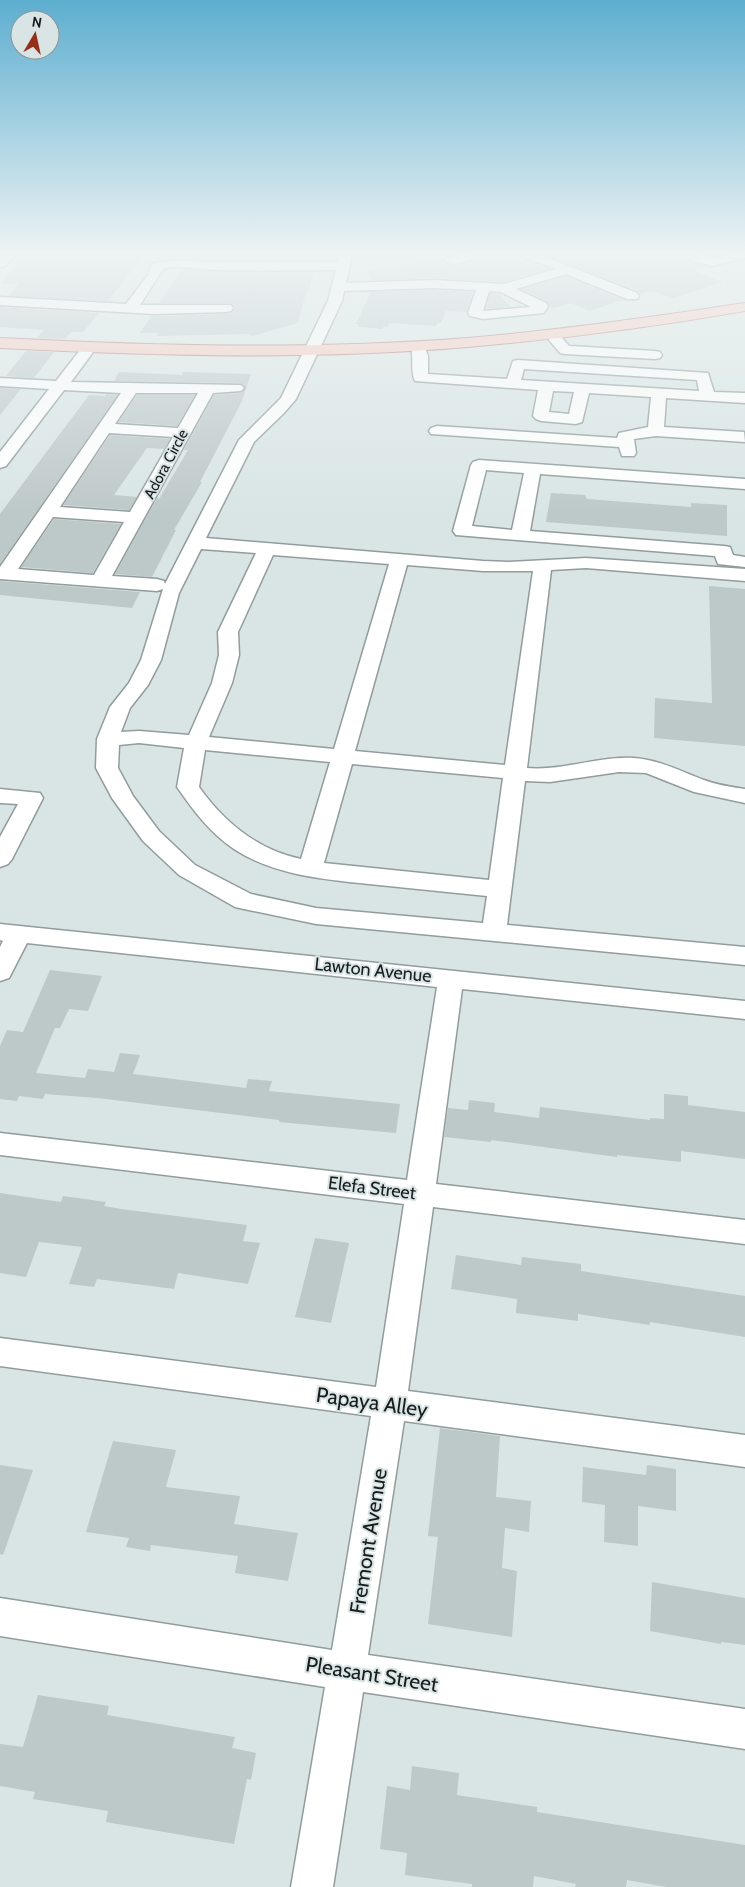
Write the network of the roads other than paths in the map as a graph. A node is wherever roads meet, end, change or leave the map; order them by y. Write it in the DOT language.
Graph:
graph roads {
  1 [pos="317,339"];
  2 [pos="503,339"];
  3 [pos="556,339"];
  4 [pos="0,343"];
  5 [pos="418,346"];
  6 [pos="89,348"];
  7 [pos="312,350"];
  8 [pos="655,355"];
  9 [pos="0,382"];
  10 [pos="513,383"];
  11 [pos="60,385"];
  12 [pos="132,388"];
  13 [pos="208,388"];
  14 [pos="236,388"];
  15 [pos="546,390"];
  16 [pos="581,392"];
  17 [pos="659,392"];
  18 [pos="708,396"];
  19 [pos="745,398"];
  20 [pos="658,408"];
  21 [pos="677,410"];
  22 [pos="105,428"];
  23 [pos="437,430"];
  24 [pos="656,431"];
  25 [pos="182,433"];
  26 [pos="744,437"];
  27 [pos="626,443"];
  28 [pos="644,460"];
  29 [pos="1,461"];
  30 [pos="533,469"];
  31 [pos="745,484"];
  32 [pos="48,511"];
  33 [pos="136,518"];
  34 [pos="520,536"];
  35 [pos="195,545"];
  36 [pos="267,548"];
  37 [pos="400,559"];
  38 [pos="745,562"];
  39 [pos="543,564"];
  40 [pos="3,573"];
  41 [pos="745,575"];
  42 [pos="100,581"];
  43 [pos="157,585"];
  44 [pos="108,739"];
  45 [pos="198,742"];
  46 [pos="343,756"];
  47 [pos="514,772"];
  48 [pos="0,796"];
  49 [pos="745,796"];
  50 [pos="0,859"];
  51 [pos="310,870"];
  52 [pos="499,889"];
  53 [pos="494,931"];
  54 [pos="10,933"];
  55 [pos="745,956"];
  56 [pos="0,972"];
  57 [pos="451,978"];
  58 [pos="745,1010"];
  59 [pos="0,1144"];
  60 [pos="420,1194"];
  61 [pos="745,1232"];
  62 [pos="0,1352"];
  63 [pos="390,1405"];
  64 [pos="745,1451"];
  65 [pos="0,1617"];
  66 [pos="346,1671"];
  67 [pos="745,1729"];
  68 [pos="312,1887"];
  1 -- 7 [label="street"];
  2 -- 5 [label="main road"];
  3 -- 8 [label="street"];
  4 -- 6 [label="main road"];
  5 -- 7 [label="main road"];
  5 -- 10 [label="street"];
  6 -- 7 [label="main road"];
  6 -- 11 [label="street"];
  7 -- 35 [label="street"];
  9 -- 11 [label="street"];
  10 -- 15 [label="street"];
  10 -- 18 [label="street"];
  11 -- 12 [label="street"];
  11 -- 29 [label="street"];
  12 -- 13 [label="street"];
  12 -- 22 [label="street"];
  13 -- 14 [label="street"];
  13 -- 25 [label="street, Adora Circle"];
  15 -- 16 [label="street"];
  15 -- 16 [label="street"];
  16 -- 17 [label="street"];
  17 -- 18 [label="street"];
  17 -- 20 [label="street"];
  18 -- 19 [label="street"];
  20 -- 21 [label="street"];
  20 -- 24 [label="street"];
  22 -- 25 [label="street"];
  22 -- 32 [label="street"];
  23 -- 27 [label="street"];
  24 -- 26 [label="street"];
  24 -- 27 [label="street"];
  25 -- 33 [label="street, Adora Circle"];
  27 -- 28 [label="street"];
  30 -- 31 [label="street"];
  30 -- 34 [label="street"];
  30 -- 34 [label="street"];
  32 -- 33 [label="street"];
  32 -- 40 [label="street"];
  33 -- 42 [label="street, Adora Circle"];
  34 -- 38 [label="street"];
  35 -- 36 [label="street"];
  35 -- 44 [label="street"];
  36 -- 37 [label="street"];
  36 -- 45 [label="street"];
  37 -- 39 [label="street"];
  37 -- 46 [label="street"];
  39 -- 41 [label="street"];
  39 -- 47 [label="street"];
  40 -- 42 [label="street"];
  42 -- 43 [label="street"];
  44 -- 45 [label="street"];
  44 -- 53 [label="street"];
  45 -- 46 [label="street"];
  45 -- 51 [label="street"];
  46 -- 47 [label="street"];
  46 -- 51 [label="street"];
  47 -- 49 [label="street"];
  47 -- 52 [label="street"];
  48 -- 50 [label="street"];
  51 -- 52 [label="street"];
  52 -- 53 [label="street"];
  53 -- 55 [label="street"];
  54 -- 56 [label="street"];
  54 -- 57 [label="street, Lawton Avenue"];
  57 -- 58 [label="street, Lawton Avenue"];
  57 -- 60 [label="street, Fremont Avenue"];
  59 -- 60 [label="street, Elefa Street"];
  60 -- 61 [label="street, Elefa Street"];
  60 -- 63 [label="street, Fremont Avenue"];
  62 -- 63 [label="street, Papaya Alley"];
  63 -- 64 [label="street, Papaya Alley"];
  63 -- 66 [label="street, Fremont Avenue"];
  65 -- 66 [label="street, Pleasant Street"];
  66 -- 67 [label="street, Pleasant Street"];
  66 -- 68 [label="street, Fremont Avenue"];
}
